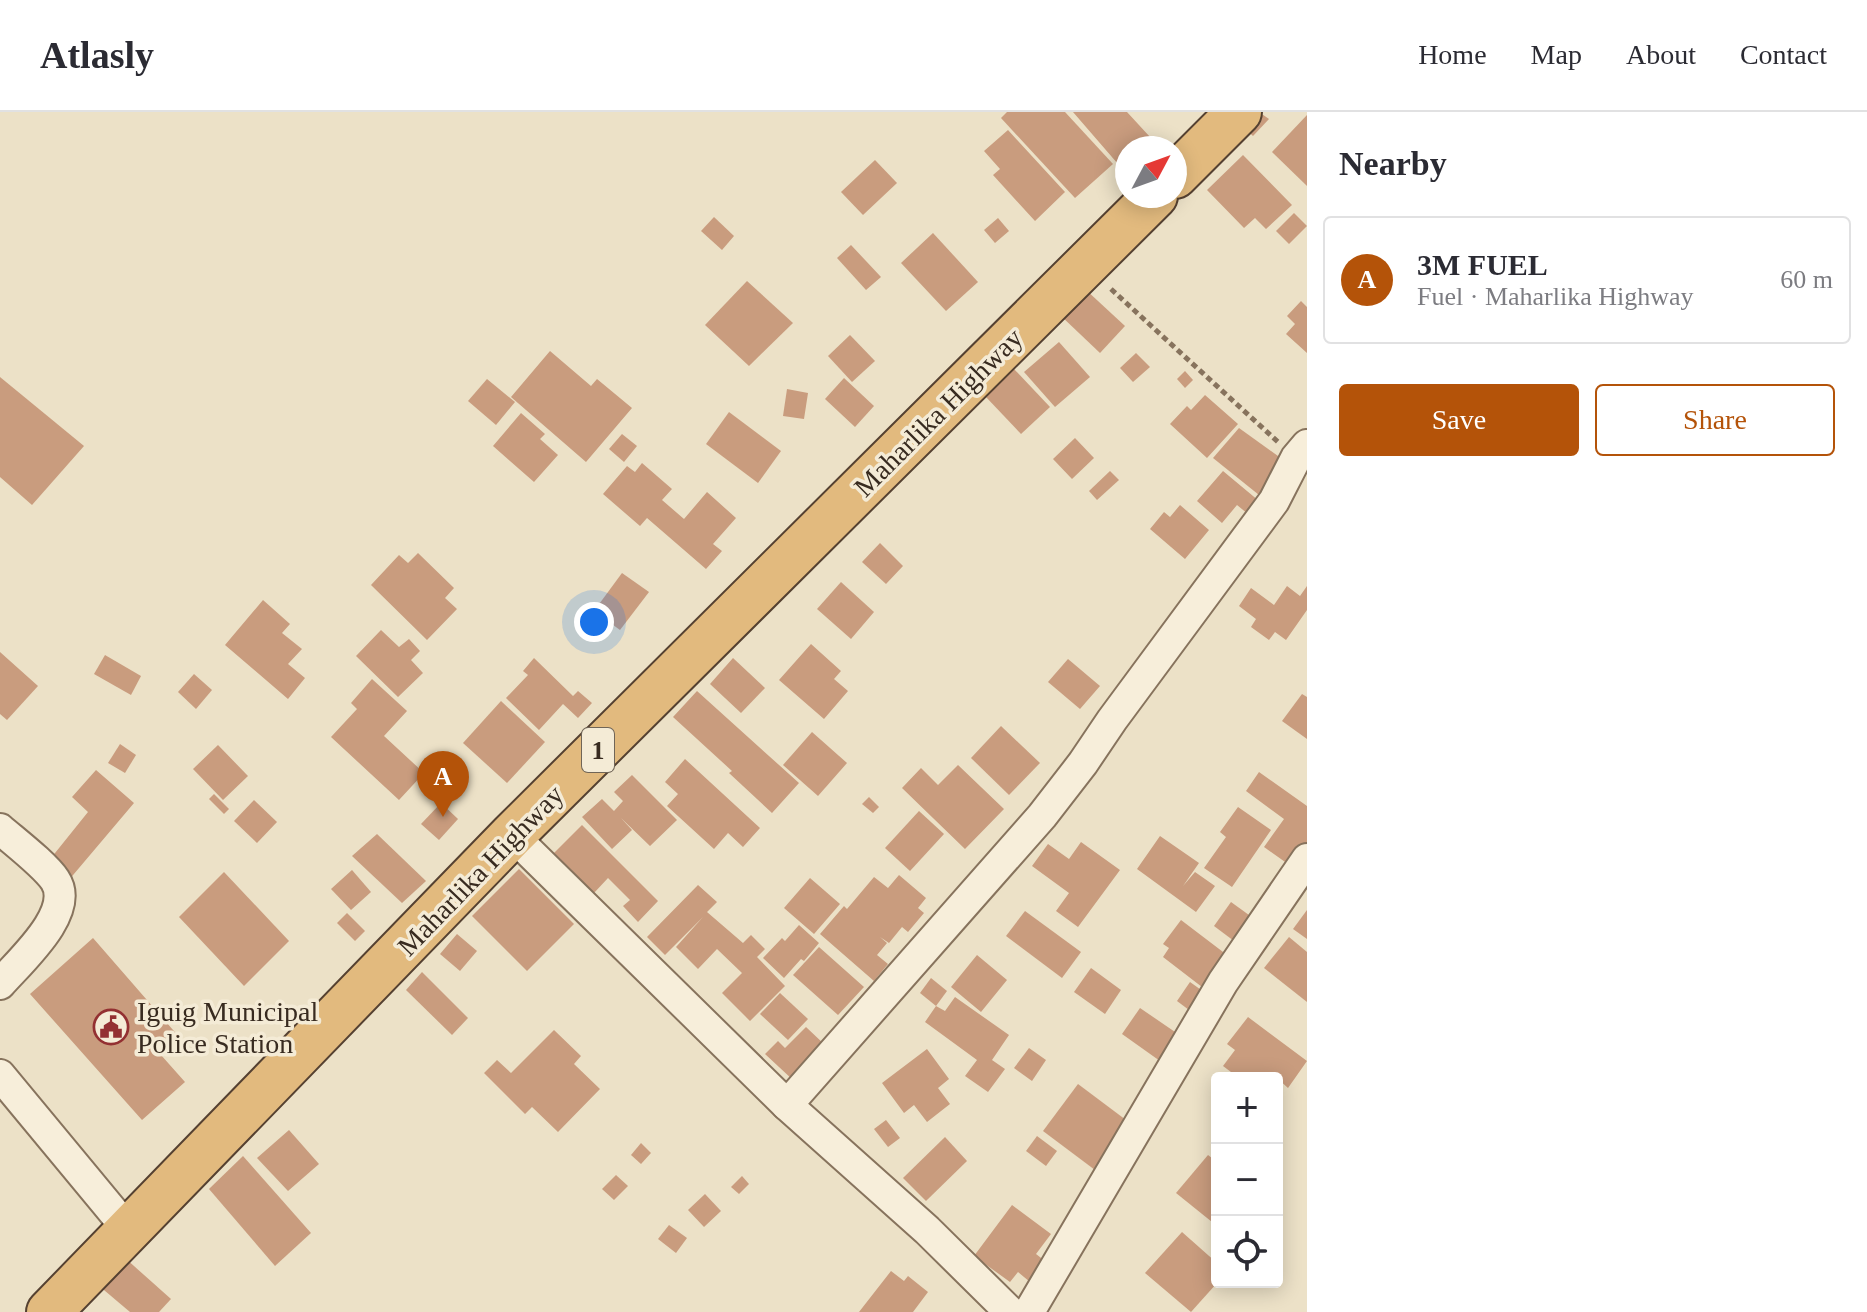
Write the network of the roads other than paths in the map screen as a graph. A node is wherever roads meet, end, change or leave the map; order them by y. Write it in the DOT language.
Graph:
graph roads {
  1 [pos="1239,112"];
  2 [pos="1187,164"];
  3 [pos="1143,208"];
  4 [pos="1302,452"];
  5 [pos="0,829"];
  6 [pos="512,835"];
  7 [pos="1307,859"];
  8 [pos="0,984"];
  9 [pos="0,1075"];
  10 [pos="787,1105"];
  11 [pos="130,1232"];
  12 [pos="49,1312"];
  13 [pos="1010,1312"];
  14 [pos="1029,1312"];
  1 -- 2 [label="highway"];
  3 -- 6 [label="highway, Maharlika Highway / 1"];
  4 -- 10 [label="street"];
  5 -- 8 [label="street"];
  6 -- 10 [label="street"];
  6 -- 11 [label="highway, Maharlika Highway / 1"];
  7 -- 14 [label="street"];
  9 -- 11 [label="street"];
  10 -- 13 [label="street"];
  11 -- 12 [label="highway, Maharlika Highway / 1"];
}
